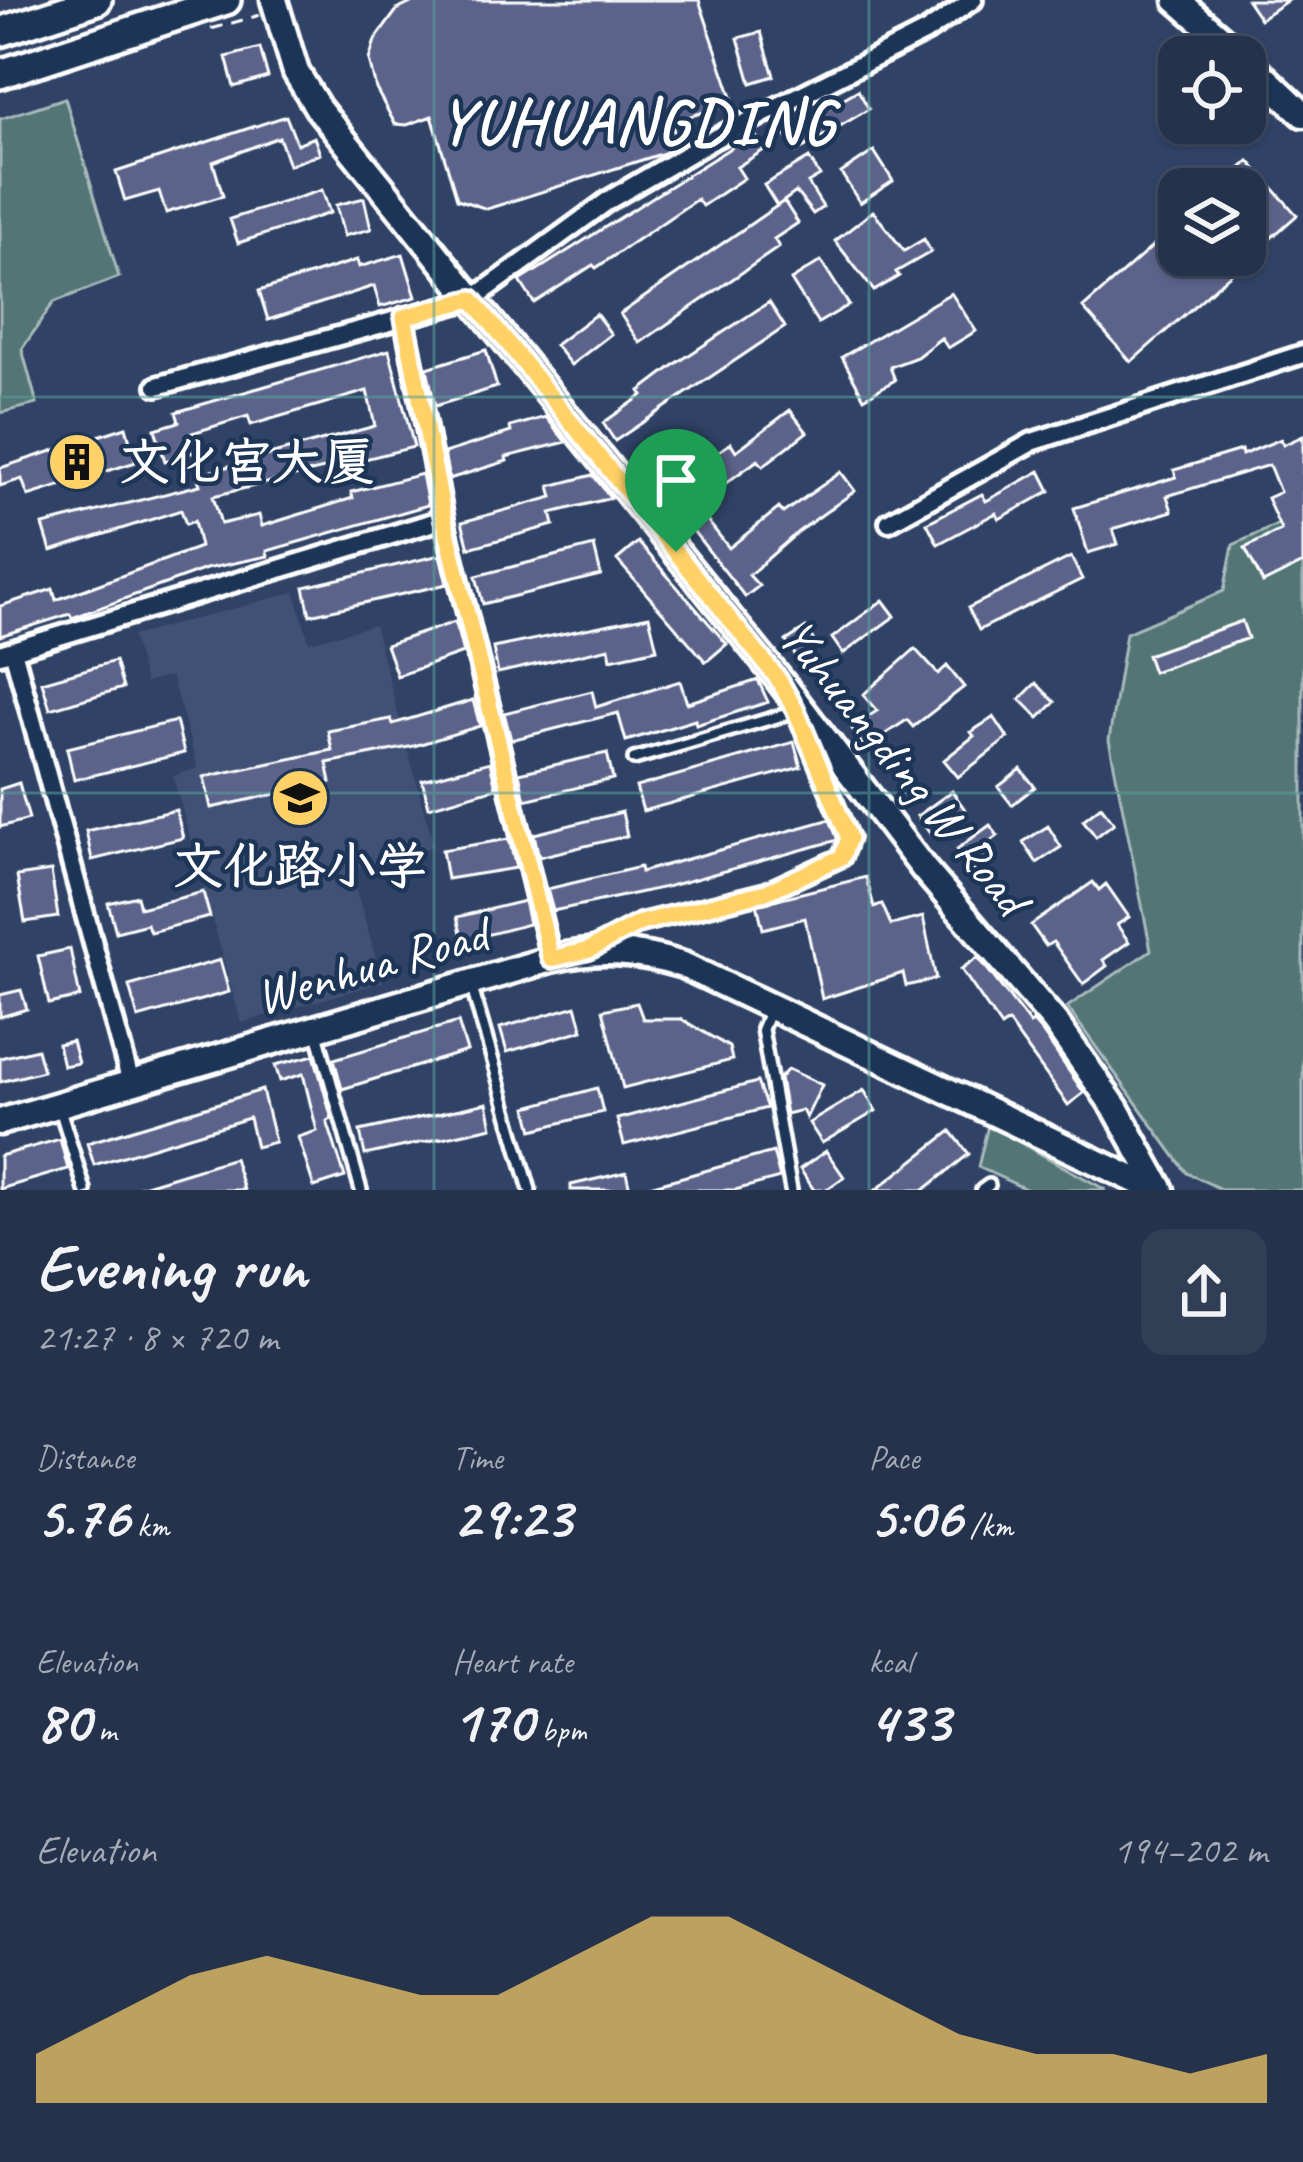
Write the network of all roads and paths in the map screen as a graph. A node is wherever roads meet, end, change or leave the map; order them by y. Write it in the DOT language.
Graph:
graph roads {
  1 [pos="97,0"];
  2 [pos="226,0"];
  3 [pos="973,0"];
  4 [pos="1177,0"];
  5 [pos="268,7"];
  6 [pos="210,29"];
  7 [pos="0,32"];
  8 [pos="1219,36"];
  9 [pos="0,74"];
  10 [pos="1266,79"];
  11 [pos="1303,114"];
  12 [pos="472,299"];
  13 [pos="404,317"];
  14 [pos="1303,354"];
  15 [pos="157,386"];
  16 [pos="444,519"];
  17 [pos="889,522"];
  18 [pos="6,652"];
  19 [pos="778,679"];
  20 [pos="796,711"];
  21 [pos="634,759"];
  22 [pos="589,950"];
  23 [pos="551,959"];
  24 [pos="470,982"];
  25 [pos="772,1007"];
  26 [pos="316,1028"];
  27 [pos="131,1083"];
  28 [pos="58,1104"];
  29 [pos="0,1123"];
  30 [pos="85,1190"];
  31 [pos="361,1190"];
  32 [pos="530,1190"];
  33 [pos="790,1190"];
  34 [pos="1158,1190"];
  1 -- 7 [label="main road"];
  2 -- 9 [label="main road"];
  3 -- 12 [label="street"];
  4 -- 8 [label="street"];
  5 -- 6 [label="path"];
  5 -- 12 [label="street, Yuhuangding W Road"];
  10 -- 11 [label="street"];
  12 -- 13 [label="street"];
  12 -- 19 [label="street, Yuhuangding W Road"];
  13 -- 15 [label="street"];
  13 -- 16 [label="street"];
  14 -- 17 [label="street"];
  16 -- 18 [label="street"];
  16 -- 23 [label="street"];
  18 -- 27 [label="street"];
  19 -- 20 [label="lane"];
  19 -- 34 [label="street, Yuhuangding W Road"];
  20 -- 21 [label="lane"];
  20 -- 22 [label="lane"];
  22 -- 23 [label="street, Wenhua Road"];
  22 -- 25 [label="street, Wenhua Road"];
  23 -- 24 [label="street, Wenhua Road"];
  24 -- 26 [label="street, Wenhua Road"];
  24 -- 32 [label="lane"];
  25 -- 33 [label="lane"];
  25 -- 34 [label="street, Wenhua Road"];
  26 -- 27 [label="street, Wenhua Road"];
  26 -- 31 [label="lane"];
  27 -- 28 [label="street, Wenhua Road"];
  28 -- 29 [label="street, Wenhua Road"];
  28 -- 30 [label="lane"];
}
